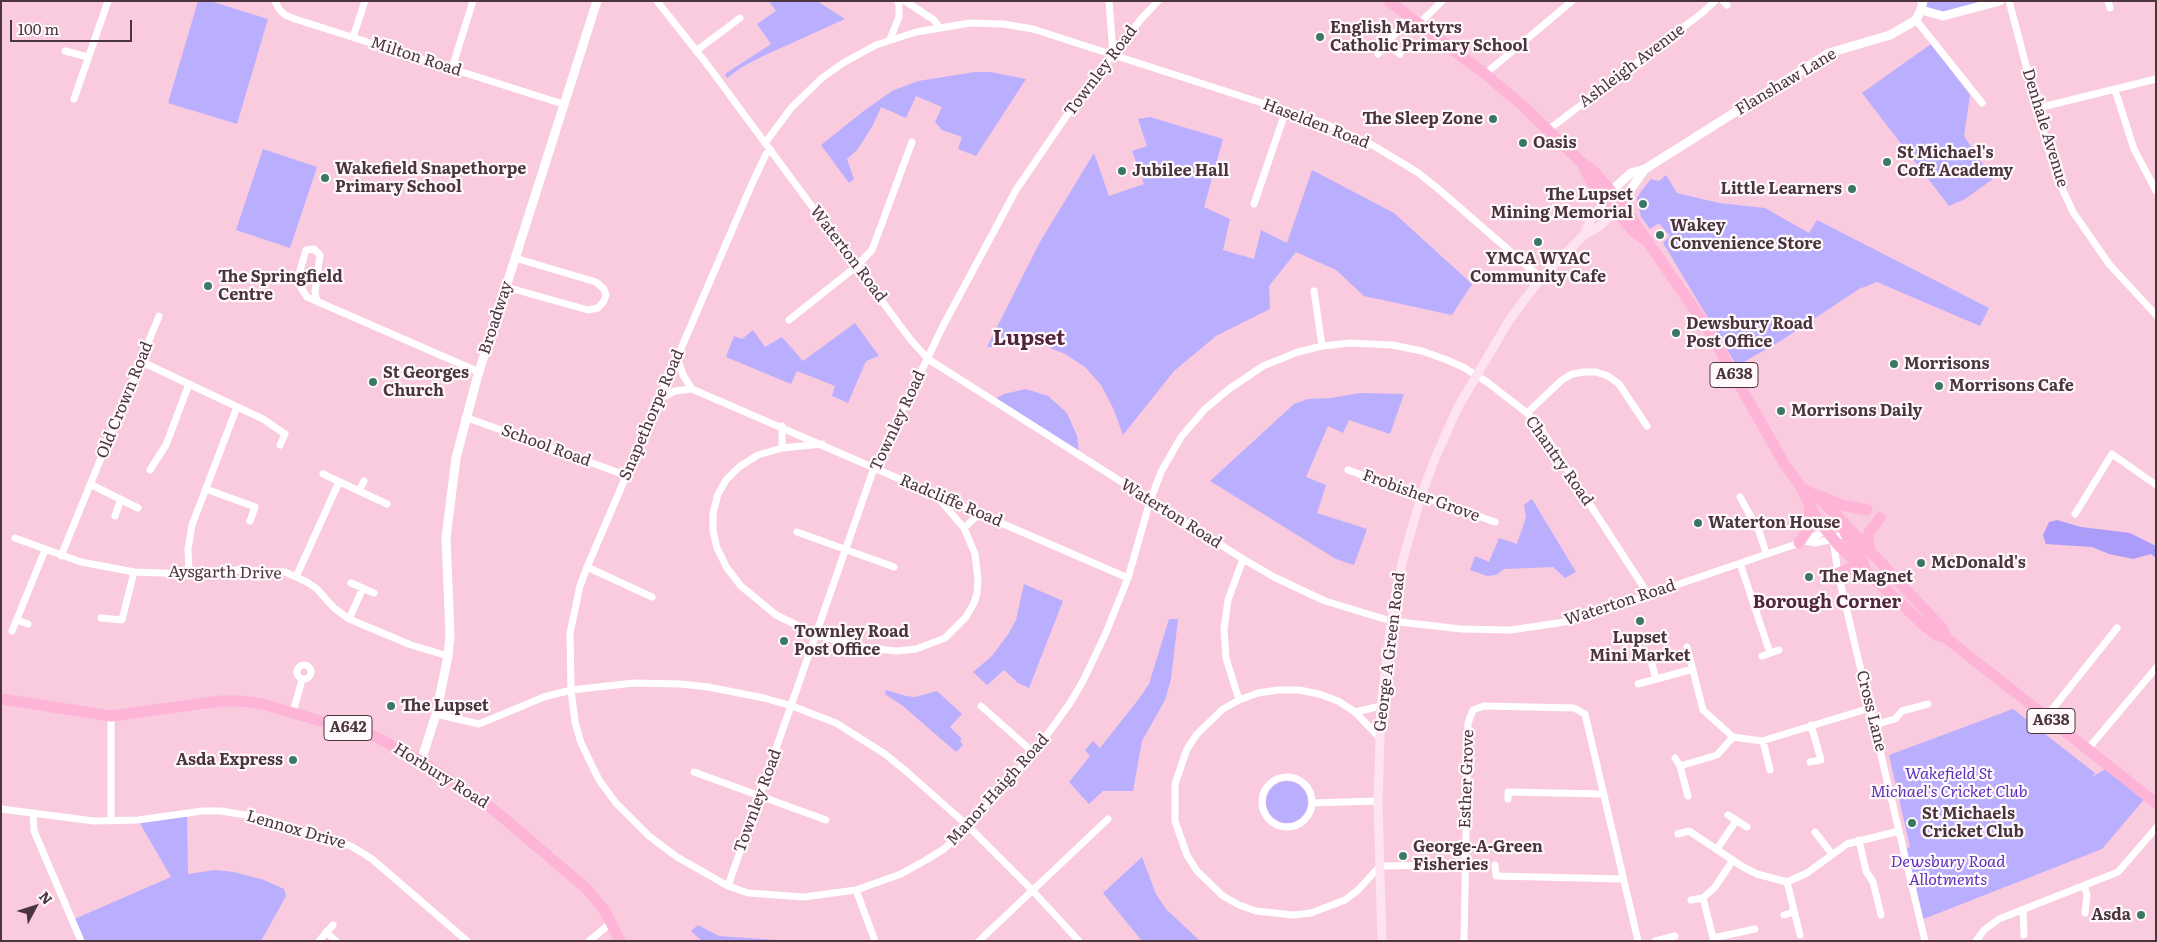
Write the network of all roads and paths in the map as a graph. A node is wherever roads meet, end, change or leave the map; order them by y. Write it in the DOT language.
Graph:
graph roads {
  1 [pos="108,1"];
  2 [pos="275,1"];
  3 [pos="365,1"];
  4 [pos="473,1"];
  5 [pos="597,1"];
  6 [pos="657,1"];
  7 [pos="897,1"];
  8 [pos="905,1"];
  9 [pos="1109,1"];
  10 [pos="1158,1"];
  11 [pos="1388,1"];
  12 [pos="1442,1"];
  13 [pos="1572,1"];
  14 [pos="1716,1"];
  15 [pos="2000,1"];
  16 [pos="2009,1"];
  17 [pos="1922,6"];
  18 [pos="740,18"];
  19 [pos="1408,18"];
  20 [pos="1916,20"];
  21 [pos="1418,25"];
  22 [pos="939,27"];
  23 [pos="353,37"];
  24 [pos="890,39"];
  25 [pos="1387,44"];
  26 [pos="65,51"];
  27 [pos="696,51"];
  28 [pos="1113,54"];
  29 [pos="1378,54"];
  30 [pos="1400,54"];
  31 [pos="88,57"];
  32 [pos="452,68"];
  33 [pos="1485,74"];
  34 [pos="2156,79"];
  35 [pos="2115,90"];
  36 [pos="74,99"];
  37 [pos="563,104"];
  38 [pos="1982,104"];
  39 [pos="2038,108"];
  40 [pos="1286,110"];
  41 [pos="1548,130"];
  42 [pos="912,142"];
  43 [pos="766,143"];
  44 [pos="771,150"];
  45 [pos="1645,169"];
  46 [pos="2156,191"];
  47 [pos="1609,196"];
  48 [pos="1254,204"];
  49 [pos="1619,207"];
  50 [pos="1584,235"];
  51 [pos="515,258"];
  52 [pos="857,266"];
  53 [pos="1541,278"];
  54 [pos="506,287"];
  55 [pos="1314,291"];
  56 [pos="317,301"];
  57 [pos="2156,315"];
  58 [pos="159,316"];
  59 [pos="789,320"];
  60 [pos="1322,346"];
  61 [pos="677,355"];
  62 [pos="928,359"];
  63 [pos="140,361"];
  64 [pos="479,372"];
  65 [pos="1476,375"];
  66 [pos="189,384"];
  67 [pos="692,388"];
  68 [pos="659,399"];
  69 [pos="237,407"];
  70 [pos="1526,413"];
  71 [pos="465,417"];
  72 [pos="782,426"];
  73 [pos="1647,426"];
  74 [pos="822,444"];
  75 [pos="280,445"];
  76 [pos="782,448"];
  77 [pos="874,468"];
  78 [pos="150,470"];
  79 [pos="1348,470"];
  80 [pos="323,474"];
  81 [pos="625,475"];
  82 [pos="364,480"];
  83 [pos="339,482"];
  84 [pos="90,484"];
  85 [pos="2156,485"];
  86 [pos="206,489"];
  87 [pos="1806,490"];
  88 [pos="359,491"];
  89 [pos="934,494"];
  90 [pos="1421,496"];
  91 [pos="1740,497"];
  92 [pos="121,499"];
  93 [pos="1150,501"];
  94 [pos="388,504"];
  95 [pos="1810,506"];
  96 [pos="138,508"];
  97 [pos="1867,510"];
  98 [pos="980,513"];
  99 [pos="2075,514"];
  100 [pos="115,516"];
  101 [pos="1880,518"];
  102 [pos="250,521"];
  103 [pos="1495,522"];
  104 [pos="964,528"];
  105 [pos="1846,528"];
  106 [pos="797,532"];
  107 [pos="1830,532"];
  108 [pos="15,538"];
  109 [pos="1802,542"];
  110 [pos="45,550"];
  111 [pos="846,550"];
  112 [pos="1869,550"];
  113 [pos="1766,553"];
  114 [pos="61,556"];
  115 [pos="1243,559"];
  116 [pos="1740,563"];
  117 [pos="587,567"];
  118 [pos="894,567"];
  119 [pos="134,572"];
  120 [pos="1838,573"];
  121 [pos="190,574"];
  122 [pos="1868,574"];
  123 [pos="296,576"];
  124 [pos="1128,578"];
  125 [pos="351,582"];
  126 [pos="363,588"];
  127 [pos="374,593"];
  128 [pos="1648,594"];
  129 [pos="652,597"];
  130 [pos="101,618"];
  131 [pos="349,619"];
  132 [pos="17,620"];
  133 [pos="1391,621"];
  134 [pos="28,624"];
  135 [pos="2117,628"];
  136 [pos="12,631"];
  137 [pos="817,635"];
  138 [pos="1946,638"];
  139 [pos="1687,647"];
  140 [pos="1779,650"];
  141 [pos="1770,653"];
  142 [pos="448,656"];
  143 [pos="1762,656"];
  144 [pos="1650,661"];
  145 [pos="2156,668"];
  146 [pos="1693,669"];
  147 [pos="1656,678"];
  148 [pos="302,680"];
  149 [pos="1638,684"];
  150 [pos="571,690"];
  151 [pos="1,699"];
  152 [pos="1239,700"];
  153 [pos="1928,704"];
  154 [pos="792,706"];
  155 [pos="981,706"];
  156 [pos="1381,706"];
  157 [pos="1870,708"];
  158 [pos="293,712"];
  159 [pos="1355,712"];
  160 [pos="436,714"];
  161 [pos="111,716"];
  162 [pos="2046,716"];
  163 [pos="1811,724"];
  164 [pos="1874,725"];
  165 [pos="1379,737"];
  166 [pos="1733,737"];
  167 [pos="1763,741"];
  168 [pos="2087,750"];
  169 [pos="1034,754"];
  170 [pos="1674,758"];
  171 [pos="421,761"];
  172 [pos="1810,762"];
  173 [pos="1680,766"];
  174 [pos="1770,770"];
  175 [pos="694,772"];
  176 [pos="1603,794"];
  177 [pos="759,796"];
  178 [pos="1688,796"];
  179 [pos="1508,799"];
  180 [pos="1378,801"];
  181 [pos="1312,803"];
  182 [pos="2156,803"];
  183 [pos="1,809"];
  184 [pos="33,813"];
  185 [pos="1728,815"];
  186 [pos="1108,819"];
  187 [pos="826,820"];
  188 [pos="111,821"];
  189 [pos="1736,821"];
  190 [pos="968,826"];
  191 [pos="1747,828"];
  192 [pos="2156,828"];
  193 [pos="1899,831"];
  194 [pos="1815,832"];
  195 [pos="1678,834"];
  196 [pos="1859,840"];
  197 [pos="1717,849"];
  198 [pos="1832,854"];
  199 [pos="1733,860"];
  200 [pos="1464,865"];
  201 [pos="1495,865"];
  202 [pos="1380,866"];
  203 [pos="1622,878"];
  204 [pos="1787,882"];
  205 [pos="728,886"];
  206 [pos="2084,886"];
  207 [pos="856,890"];
  208 [pos="1032,890"];
  209 [pos="1876,897"];
  210 [pos="1703,898"];
  211 [pos="1867,899"];
  212 [pos="1691,900"];
  213 [pos="2023,910"];
  214 [pos="1794,912"];
  215 [pos="2085,913"];
  216 [pos="1784,915"];
  217 [pos="1881,915"];
  218 [pos="612,923"];
  219 [pos="333,925"];
  220 [pos="1755,928"];
  221 [pos="326,932"];
  222 [pos="1800,935"];
  223 [pos="2024,935"];
  224 [pos="1675,936"];
  225 [pos="1657,940"];
  226 [pos="81,941"];
  227 [pos="319,941"];
  228 [pos="336,941"];
  229 [pos="467,941"];
  230 [pos="589,941"];
  231 [pos="620,941"];
  232 [pos="875,941"];
  233 [pos="979,941"];
  234 [pos="1079,941"];
  235 [pos="1382,941"];
  236 [pos="1464,941"];
  237 [pos="1638,941"];
  238 [pos="1926,941"];
  239 [pos="1976,941"];
  1 -- 31 [label="street"];
  2 -- 23 [label="street, Milton Road"];
  3 -- 23 [label="street"];
  4 -- 32 [label="street"];
  5 -- 37 [label="street, Broadway"];
  6 -- 27 [label="street, Waterton Road"];
  7 -- 24 [label="street"];
  8 -- 22 [label="street"];
  9 -- 28 [label="street"];
  10 -- 28 [label="street, Townley Road"];
  11 -- 19 [label="highway, A638"];
  12 -- 21 [label="street"];
  13 -- 33 [label="street"];
  14 -- 41 [label="street, Ashleigh Avenue"];
  15 -- 17 [label="street"];
  16 -- 39 [label="street, Denhale Avenue"];
  17 -- 20 [label="street, Flanshaw Lane"];
  18 -- 27 [label="street"];
  19 -- 21 [label="highway, A638"];
  19 -- 25 [label="street"];
  20 -- 38 [label="street"];
  20 -- 45 [label="street, Flanshaw Lane"];
  21 -- 33 [label="highway, A638"];
  22 -- 24 [label="street, Haselden Road"];
  22 -- 28 [label="street, Haselden Road"];
  23 -- 32 [label="street, Milton Road"];
  24 -- 43 [label="street, Haselden Road"];
  25 -- 29 [label="street"];
  25 -- 30 [label="street"];
  26 -- 31 [label="street"];
  27 -- 43 [label="street, Waterton Road"];
  28 -- 40 [label="street, Haselden Road"];
  28 -- 62 [label="street, Townley Road"];
  31 -- 36 [label="street"];
  32 -- 37 [label="street, Milton Road"];
  33 -- 41 [label="highway, A638"];
  34 -- 35 [label="street"];
  35 -- 39 [label="street"];
  35 -- 46 [label="street"];
  37 -- 51 [label="street, Broadway"];
  39 -- 57 [label="street, Denhale Avenue"];
  40 -- 48 [label="street"];
  40 -- 53 [label="street, Haselden Road"];
  41 -- 47 [label="highway, A638"];
  42 -- 52 [label="street"];
  43 -- 44 [label="street, Waterton Road"];
  44 -- 52 [label="street, Waterton Road"];
  44 -- 61 [label="street, Snapethorpe Road"];
  45 -- 47 [label="street, Flanshaw Lane"];
  45 -- 49 [label="street, Flanshaw Lane"];
  47 -- 49 [label="highway, A638"];
  47 -- 50 [label="main road, George A Green Road"];
  49 -- 50 [label="main road, George A Green Road"];
  49 -- 87 [label="highway, A638"];
  50 -- 53 [label="main road, George A Green Road"];
  51 -- 54 [label="street, Broadway"];
  51 -- 54 [label="street"];
  52 -- 59 [label="street"];
  52 -- 62 [label="street, Waterton Road"];
  53 -- 65 [label="main road, George A Green Road"];
  54 -- 64 [label="street, Broadway"];
  55 -- 60 [label="street"];
  56 -- 56 [label="street"];
  56 -- 64 [label="street"];
  58 -- 63 [label="street, Old Crown Road"];
  60 -- 65 [label="street, Chantry Road"];
  60 -- 93 [label="street, Chantry Road"];
  61 -- 67 [label="street"];
  61 -- 68 [label="street, Snapethorpe Road"];
  62 -- 77 [label="street, Townley Road"];
  62 -- 93 [label="street, Waterton Road"];
  63 -- 66 [label="street"];
  63 -- 84 [label="street, Old Crown Road"];
  64 -- 71 [label="street, Broadway"];
  65 -- 70 [label="street, Chantry Road"];
  65 -- 90 [label="main road, George A Green Road"];
  66 -- 69 [label="street"];
  66 -- 78 [label="street"];
  67 -- 68 [label="street"];
  67 -- 72 [label="street, Radcliffe Road"];
  68 -- 81 [label="street, Snapethorpe Road"];
  69 -- 75 [label="street"];
  69 -- 86 [label="street"];
  70 -- 73 [label="street"];
  70 -- 128 [label="street, Chantry Road"];
  71 -- 81 [label="street, School Road"];
  71 -- 142 [label="street, Broadway"];
  72 -- 74 [label="street, Radcliffe Road"];
  72 -- 76 [label="street"];
  74 -- 76 [label="street"];
  74 -- 77 [label="street, Radcliffe Road"];
  76 -- 137 [label="street"];
  77 -- 89 [label="street, Radcliffe Road"];
  77 -- 111 [label="street, Townley Road"];
  79 -- 90 [label="street, Frobisher Grove"];
  80 -- 83 [label="street"];
  81 -- 117 [label="street, Snapethorpe Road"];
  82 -- 88 [label="street"];
  83 -- 88 [label="street"];
  83 -- 123 [label="street"];
  84 -- 92 [label="street"];
  84 -- 114 [label="street, Old Crown Road"];
  85 -- 99 [label="street"];
  86 -- 102 [label="street"];
  86 -- 121 [label="street"];
  87 -- 95 [label="highway, A638"];
  87 -- 97 [label="highway"];
  87 -- 105 [label="highway, A638"];
  87 -- 107 [label="highway"];
  88 -- 94 [label="street"];
  89 -- 98 [label="street, Radcliffe Road"];
  89 -- 104 [label="street"];
  90 -- 103 [label="street, Frobisher Grove"];
  90 -- 133 [label="main road, George A Green Road"];
  91 -- 113 [label="street"];
  92 -- 96 [label="street"];
  92 -- 100 [label="street"];
  93 -- 115 [label="street, Waterton Road"];
  93 -- 124 [label="street, Manor Haigh Road"];
  95 -- 107 [label="highway, A638"];
  95 -- 109 [label="highway"];
  98 -- 104 [label="street"];
  98 -- 124 [label="street, Radcliffe Road"];
  101 -- 112 [label="highway"];
  104 -- 137 [label="street"];
  105 -- 107 [label="street"];
  105 -- 107 [label="street"];
  105 -- 112 [label="highway, A638"];
  105 -- 122 [label="highway"];
  106 -- 111 [label="street"];
  107 -- 109 [label="street, Waterton Road"];
  107 -- 120 [label="street, Cross Lane"];
  107 -- 122 [label="highway, A638"];
  108 -- 110 [label="street, Aysgarth Drive"];
  109 -- 113 [label="street, Waterton Road"];
  110 -- 114 [label="street, Aysgarth Drive"];
  110 -- 132 [label="street"];
  111 -- 118 [label="street"];
  111 -- 137 [label="street, Townley Road"];
  112 -- 138 [label="highway, A638"];
  113 -- 116 [label="street, Waterton Road"];
  114 -- 119 [label="street, Aysgarth Drive"];
  115 -- 133 [label="street, Waterton Road"];
  115 -- 152 [label="street"];
  116 -- 128 [label="street, Waterton Road"];
  116 -- 141 [label="street"];
  117 -- 129 [label="street"];
  117 -- 150 [label="street, Snapethorpe Road"];
  119 -- 121 [label="street, Aysgarth Drive"];
  119 -- 130 [label="street"];
  120 -- 122 [label="highway"];
  120 -- 157 [label="street, Cross Lane"];
  121 -- 123 [label="street, Aysgarth Drive"];
  122 -- 138 [label="highway, A638"];
  123 -- 131 [label="street, Aysgarth Drive"];
  124 -- 169 [label="street, Manor Haigh Road"];
  125 -- 126 [label="street"];
  126 -- 127 [label="street"];
  126 -- 131 [label="street"];
  128 -- 133 [label="street, Waterton Road"];
  131 -- 142 [label="street, Aysgarth Drive"];
  132 -- 134 [label="street"];
  132 -- 136 [label="street"];
  133 -- 156 [label="main road, George A Green Road"];
  135 -- 162 [label="street"];
  137 -- 154 [label="street, Townley Road"];
  138 -- 162 [label="highway, A638"];
  139 -- 146 [label="street"];
  140 -- 141 [label="street"];
  141 -- 143 [label="street"];
  142 -- 160 [label="street, Broadway"];
  144 -- 147 [label="street"];
  145 -- 168 [label="street"];
  146 -- 147 [label="street"];
  146 -- 166 [label="street"];
  147 -- 149 [label="street"];
  148 -- 158 [label="street"];
  150 -- 154 [label="street"];
  150 -- 160 [label="street"];
  150 -- 205 [label="street, Manor Haigh Road"];
  151 -- 161 [label="highway, Horbury Road / A642"];
  152 -- 159 [label="street"];
  152 -- 202 [label="street"];
  153 -- 164 [label="street"];
  154 -- 177 [label="street, Townley Road"];
  154 -- 190 [label="street"];
  155 -- 169 [label="street"];
  156 -- 159 [label="street"];
  156 -- 165 [label="main road, George A Green Road"];
  157 -- 163 [label="street"];
  157 -- 164 [label="street, Cross Lane"];
  158 -- 161 [label="highway, Horbury Road / A642"];
  158 -- 171 [label="highway, Horbury Road / A642"];
  159 -- 165 [label="street"];
  160 -- 171 [label="street, Broadway"];
  161 -- 188 [label="street"];
  162 -- 168 [label="highway, A638"];
  163 -- 167 [label="street"];
  163 -- 172 [label="street"];
  164 -- 193 [label="street, Cross Lane"];
  165 -- 180 [label="main road, George A Green Road"];
  166 -- 167 [label="street"];
  166 -- 173 [label="street"];
  167 -- 174 [label="street"];
  168 -- 182 [label="highway, A638"];
  169 -- 190 [label="street, Manor Haigh Road"];
  170 -- 173 [label="street"];
  171 -- 218 [label="highway, Horbury Road / A642"];
  173 -- 178 [label="street"];
  175 -- 177 [label="street"];
  176 -- 179 [label="street"];
  176 -- 200 [label="street, Esther Grove"];
  176 -- 203 [label="street, Esther Grove"];
  177 -- 187 [label="street"];
  177 -- 205 [label="street, Townley Road"];
  180 -- 181 [label="street"];
  180 -- 202 [label="main road, George A Green Road"];
  181 -- 181 [label="street"];
  183 -- 184 [label="street, Lennox Drive"];
  184 -- 188 [label="street, Lennox Drive"];
  184 -- 226 [label="street"];
  185 -- 189 [label="street"];
  186 -- 208 [label="street"];
  188 -- 229 [label="street, Lennox Drive"];
  189 -- 191 [label="street"];
  189 -- 197 [label="street"];
  190 -- 207 [label="street, Manor Haigh Road"];
  190 -- 208 [label="street"];
  192 -- 206 [label="street"];
  193 -- 196 [label="street"];
  193 -- 238 [label="street, Cross Lane"];
  194 -- 198 [label="street"];
  195 -- 197 [label="street"];
  196 -- 198 [label="street"];
  196 -- 209 [label="street"];
  197 -- 199 [label="street"];
  198 -- 204 [label="street"];
  199 -- 204 [label="street"];
  199 -- 210 [label="street"];
  200 -- 202 [label="street"];
  200 -- 236 [label="street, Esther Grove"];
  201 -- 203 [label="street"];
  202 -- 235 [label="main road, George A Green Road"];
  203 -- 237 [label="street, Esther Grove"];
  204 -- 214 [label="street"];
  205 -- 207 [label="street, Manor Haigh Road"];
  206 -- 213 [label="street"];
  206 -- 215 [label="street"];
  207 -- 232 [label="street"];
  208 -- 233 [label="street"];
  208 -- 234 [label="street"];
  209 -- 211 [label="street"];
  209 -- 217 [label="street"];
  210 -- 212 [label="street"];
  210 -- 220 [label="street"];
  213 -- 223 [label="street"];
  213 -- 239 [label="street"];
  214 -- 216 [label="street"];
  214 -- 222 [label="street"];
  218 -- 230 [label="street"];
  218 -- 231 [label="highway, Horbury Road / A642"];
  219 -- 221 [label="street"];
  221 -- 227 [label="street"];
  221 -- 228 [label="street"];
  224 -- 225 [label="street"];
}
